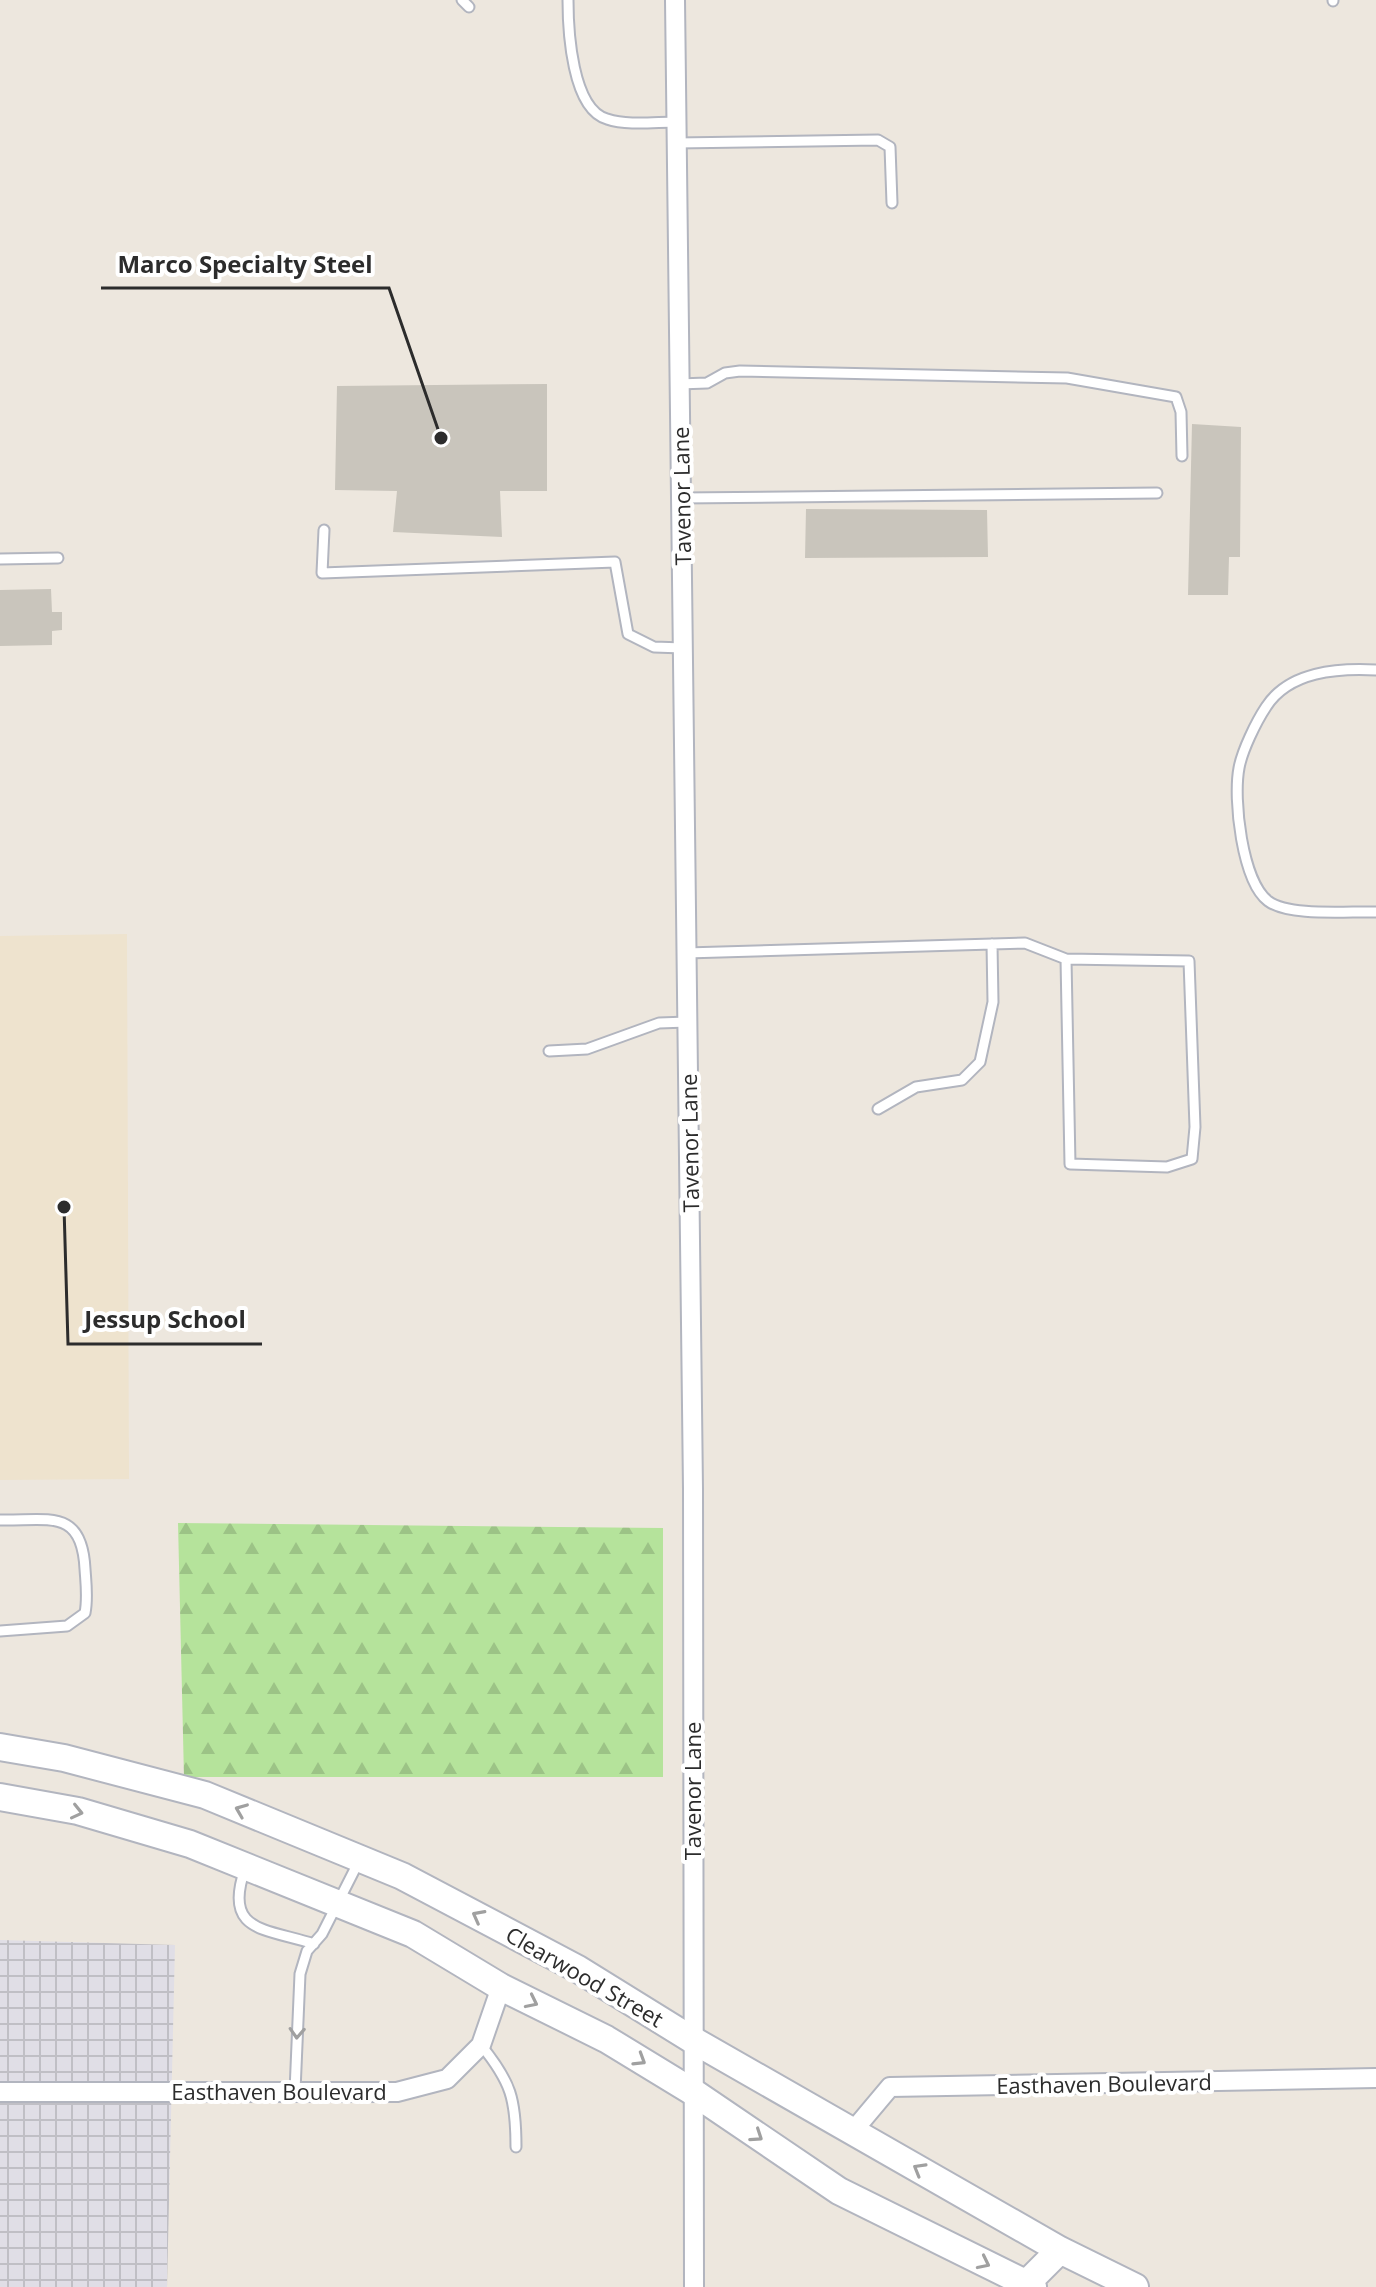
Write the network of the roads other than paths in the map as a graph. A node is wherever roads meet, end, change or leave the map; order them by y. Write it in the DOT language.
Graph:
graph roads {
  1 [pos="568,0"];
  2 [pos="675,0"];
  3 [pos="676,122"];
  4 [pos="676,143"];
  5 [pos="892,203"];
  6 [pos="679,384"];
  7 [pos="1182,456"];
  8 [pos="1157,493"];
  9 [pos="681,498"];
  10 [pos="324,530"];
  11 [pos="58,558"];
  12 [pos="0,559"];
  13 [pos="683,648"];
  14 [pos="1376,670"];
  15 [pos="1376,912"];
  16 [pos="992,944"];
  17 [pos="686,953"];
  18 [pos="1066,959"];
  19 [pos="687,1022"];
  20 [pos="549,1051"];
  21 [pos="878,1109"];
  22 [pos="0,1520"];
  23 [pos="0,1631"];
  24 [pos="0,1747"];
  25 [pos="0,1797"];
  26 [pos="360,1858"];
  27 [pos="246,1866"];
  28 [pos="338,1903"];
  29 [pos="314,1944"];
  30 [pos="501,1987"];
  31 [pos="691,2039"];
  32 [pos="481,2045"];
  33 [pos="1376,2078"];
  34 [pos="295,2091"];
  35 [pos="0,2092"];
  36 [pos="693,2092"];
  37 [pos="853,2131"];
  38 [pos="516,2147"];
  39 [pos="1060,2250"];
  40 [pos="1028,2286"];
  41 [pos="694,2287"];
  42 [pos="1053,2287"];
  43 [pos="1135,2287"];
  1 -- 3 [label="lane"];
  2 -- 3 [label="street, Tavenor Lane"];
  3 -- 4 [label="street, Tavenor Lane"];
  4 -- 5 [label="lane"];
  4 -- 6 [label="street, Tavenor Lane"];
  6 -- 7 [label="lane"];
  6 -- 9 [label="street, Tavenor Lane"];
  8 -- 9 [label="lane"];
  9 -- 13 [label="street, Tavenor Lane"];
  10 -- 13 [label="lane"];
  11 -- 12 [label="lane"];
  13 -- 17 [label="street, Tavenor Lane"];
  14 -- 15 [label="lane"];
  16 -- 17 [label="lane"];
  16 -- 18 [label="lane"];
  16 -- 21 [label="lane"];
  17 -- 19 [label="street, Tavenor Lane"];
  18 -- 18 [label="lane"];
  19 -- 20 [label="lane"];
  19 -- 31 [label="street, Tavenor Lane"];
  22 -- 23 [label="lane"];
  26 -- 24 [label="main road, Clearwood Street, one-way"];
  25 -- 27 [label="main road, Clearwood Street, one-way"];
  26 -- 28 [label="lane"];
  31 -- 26 [label="main road, Clearwood Street, one-way"];
  27 -- 28 [label="main road, Clearwood Street"];
  27 -- 29 [label="lane"];
  28 -- 29 [label="lane"];
  28 -- 30 [label="main road, Clearwood Street"];
  29 -- 34 [label="lane, one-way"];
  30 -- 32 [label="street, Easthaven Boulevard"];
  30 -- 36 [label="main road, Clearwood Street, one-way"];
  31 -- 36 [label="street, Tavenor Lane"];
  31 -- 37 [label="main road, Clearwood Street"];
  32 -- 34 [label="street, Easthaven Boulevard"];
  32 -- 38 [label="lane"];
  33 -- 37 [label="street, Easthaven Boulevard"];
  34 -- 35 [label="street, Easthaven Boulevard"];
  36 -- 40 [label="main road, Clearwood Street, one-way"];
  36 -- 41 [label="street, Tavenor Lane"];
  39 -- 37 [label="main road, Clearwood Street, one-way"];
  39 -- 40 [label="main road"];
  39 -- 42 [label="main road"];
  39 -- 43 [label="main road, Clearwood Street"];
}
